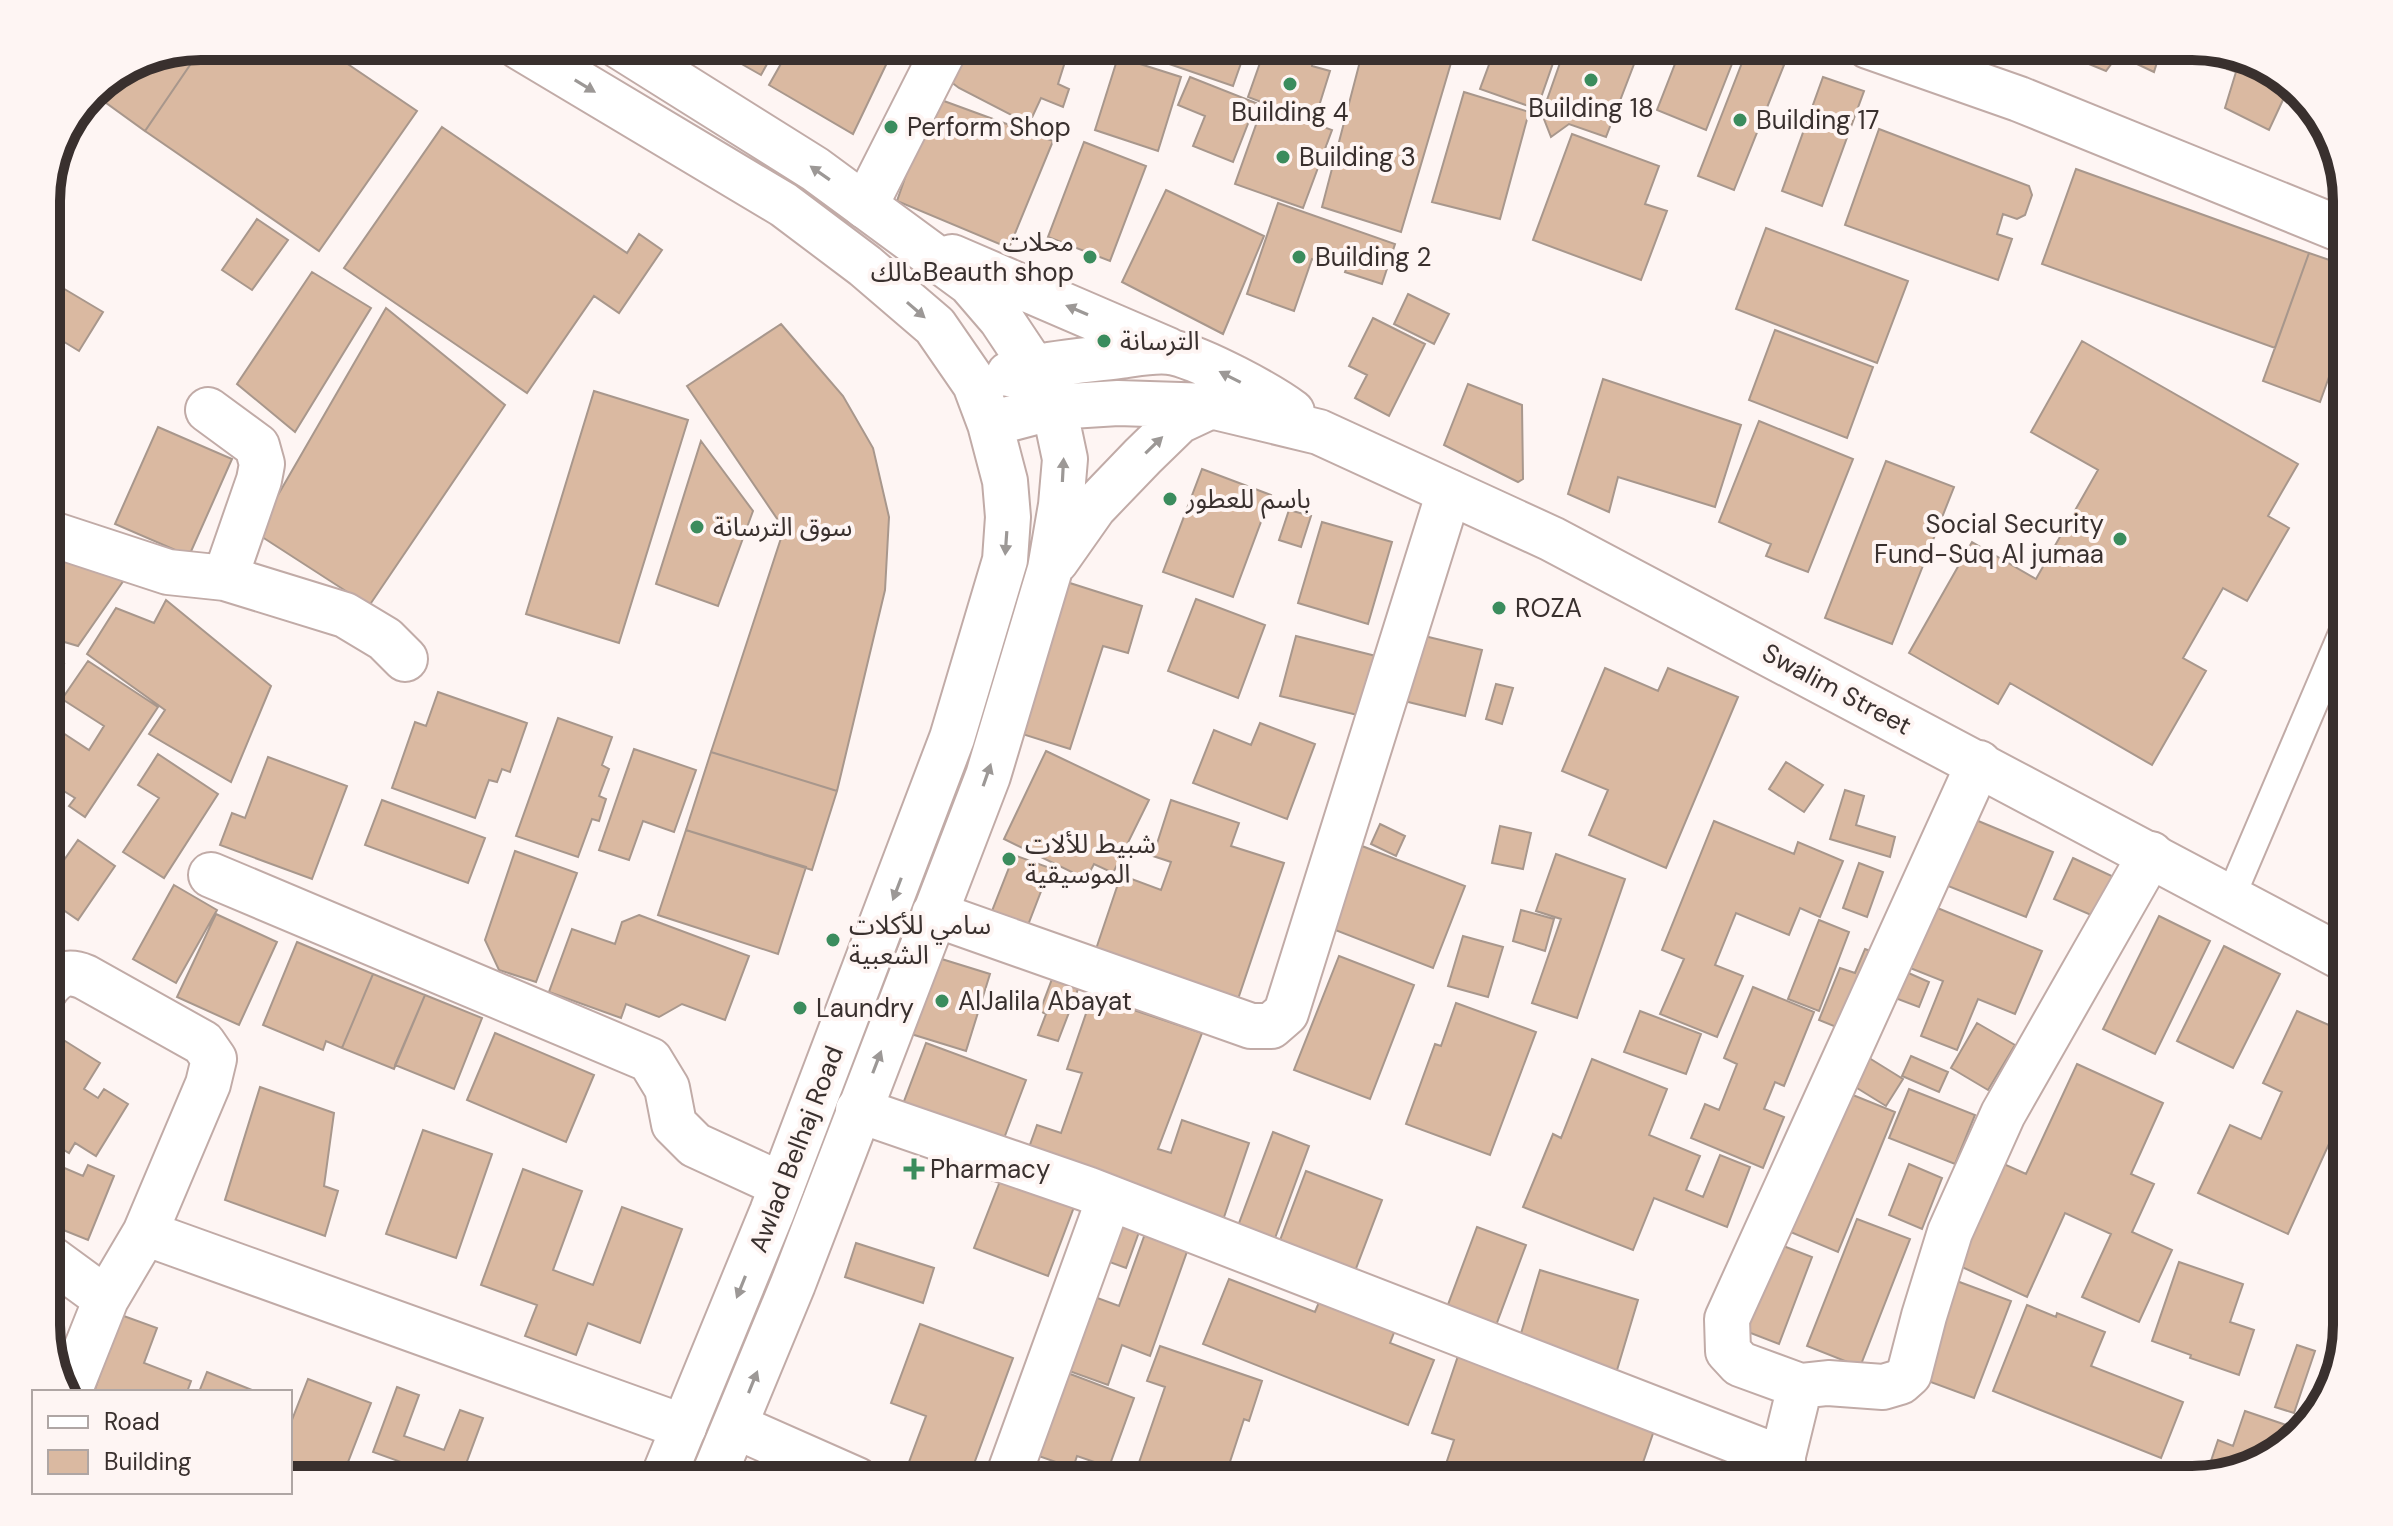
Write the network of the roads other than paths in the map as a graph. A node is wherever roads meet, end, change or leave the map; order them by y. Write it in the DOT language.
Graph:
graph roads {
  1 [pos="541,60"];
  2 [pos="641,60"];
  3 [pos="939,60"];
  4 [pos="1908,60"];
  5 [pos="865,206"];
  6 [pos="2333,226"];
  7 [pos="904,235"];
  8 [pos="1174,353"];
  9 [pos="1033,367"];
  10 [pos="975,384"];
  11 [pos="1211,406"];
  12 [pos="1054,407"];
  13 [pos="208,410"];
  14 [pos="990,424"];
  15 [pos="1319,432"];
  16 [pos="1449,492"];
  17 [pos="60,537"];
  18 [pos="1050,569"];
  19 [pos="225,578"];
  20 [pos="2333,657"];
  21 [pos="405,659"];
  22 [pos="1979,763"];
  23 [pos="2151,854"];
  24 [pos="211,875"];
  25 [pos="2231,896"];
  26 [pos="934,914"];
  27 [pos="2333,952"];
  28 [pos="60,975"];
  29 [pos="858,1110"];
  30 [pos="782,1185"];
  31 [pos="1109,1199"];
  32 [pos="145,1233"];
  33 [pos="60,1265"];
  34 [pos="106,1299"];
  35 [pos="73,1383"];
  36 [pos="1800,1386"];
  37 [pos="735,1426"];
  38 [pos="684,1427"];
  39 [pos="668,1466"];
  40 [pos="718,1466"];
  41 [pos="825,1466"];
  42 [pos="1012,1466"];
  43 [pos="1770,1466"];
  44 [pos="1781,1466"];
  1 -- 10 [label="street, Awlad Belhaj Road, one-way"];
  5 -- 2 [label="street, one-way"];
  3 -- 5 [label="street"];
  4 -- 6 [label="street"];
  5 -- 7 [label="street"];
  8 -- 7 [label="street, one-way"];
  7 -- 9 [label="street"];
  8 -- 9 [label="street, Swalim Street"];
  15 -- 8 [label="street, Swalim Street, one-way"];
  9 -- 10 [label="street, Swalim Street"];
  9 -- 12 [label="street"];
  10 -- 14 [label="street, Awlad Belhaj Road"];
  11 -- 12 [label="street, Swalim Street"];
  11 -- 15 [label="street, Swalim Street"];
  18 -- 11 [label="street, one-way"];
  12 -- 14 [label="street, Swalim Street"];
  18 -- 12 [label="street, one-way"];
  13 -- 19 [label="street"];
  14 -- 30 [label="street, Awlad Belhaj Road, one-way"];
  15 -- 16 [label="street, Swalim Street"];
  16 -- 22 [label="street, Swalim Street"];
  16 -- 26 [label="street"];
  17 -- 19 [label="street"];
  26 -- 18 [label="street, Awlad Belhaj Road, one-way"];
  19 -- 21 [label="street"];
  20 -- 25 [label="lane"];
  22 -- 23 [label="street, Swalim Street"];
  22 -- 36 [label="street"];
  23 -- 25 [label="street, Swalim Street"];
  23 -- 36 [label="street"];
  24 -- 30 [label="street"];
  25 -- 27 [label="street, Swalim Street"];
  29 -- 26 [label="street, Awlad Belhaj Road, one-way"];
  28 -- 32 [label="street"];
  29 -- 31 [label="street"];
  37 -- 29 [label="street, Awlad Belhaj Road, one-way"];
  30 -- 38 [label="street, Awlad Belhaj Road, one-way"];
  31 -- 42 [label="street"];
  31 -- 43 [label="street"];
  32 -- 34 [label="street"];
  32 -- 38 [label="street"];
  33 -- 34 [label="street"];
  34 -- 35 [label="street"];
  36 -- 44 [label="street"];
  37 -- 40 [label="street, Awlad Belhaj Road"];
  37 -- 41 [label="street"];
  38 -- 39 [label="street, Awlad Belhaj Road"];
}
